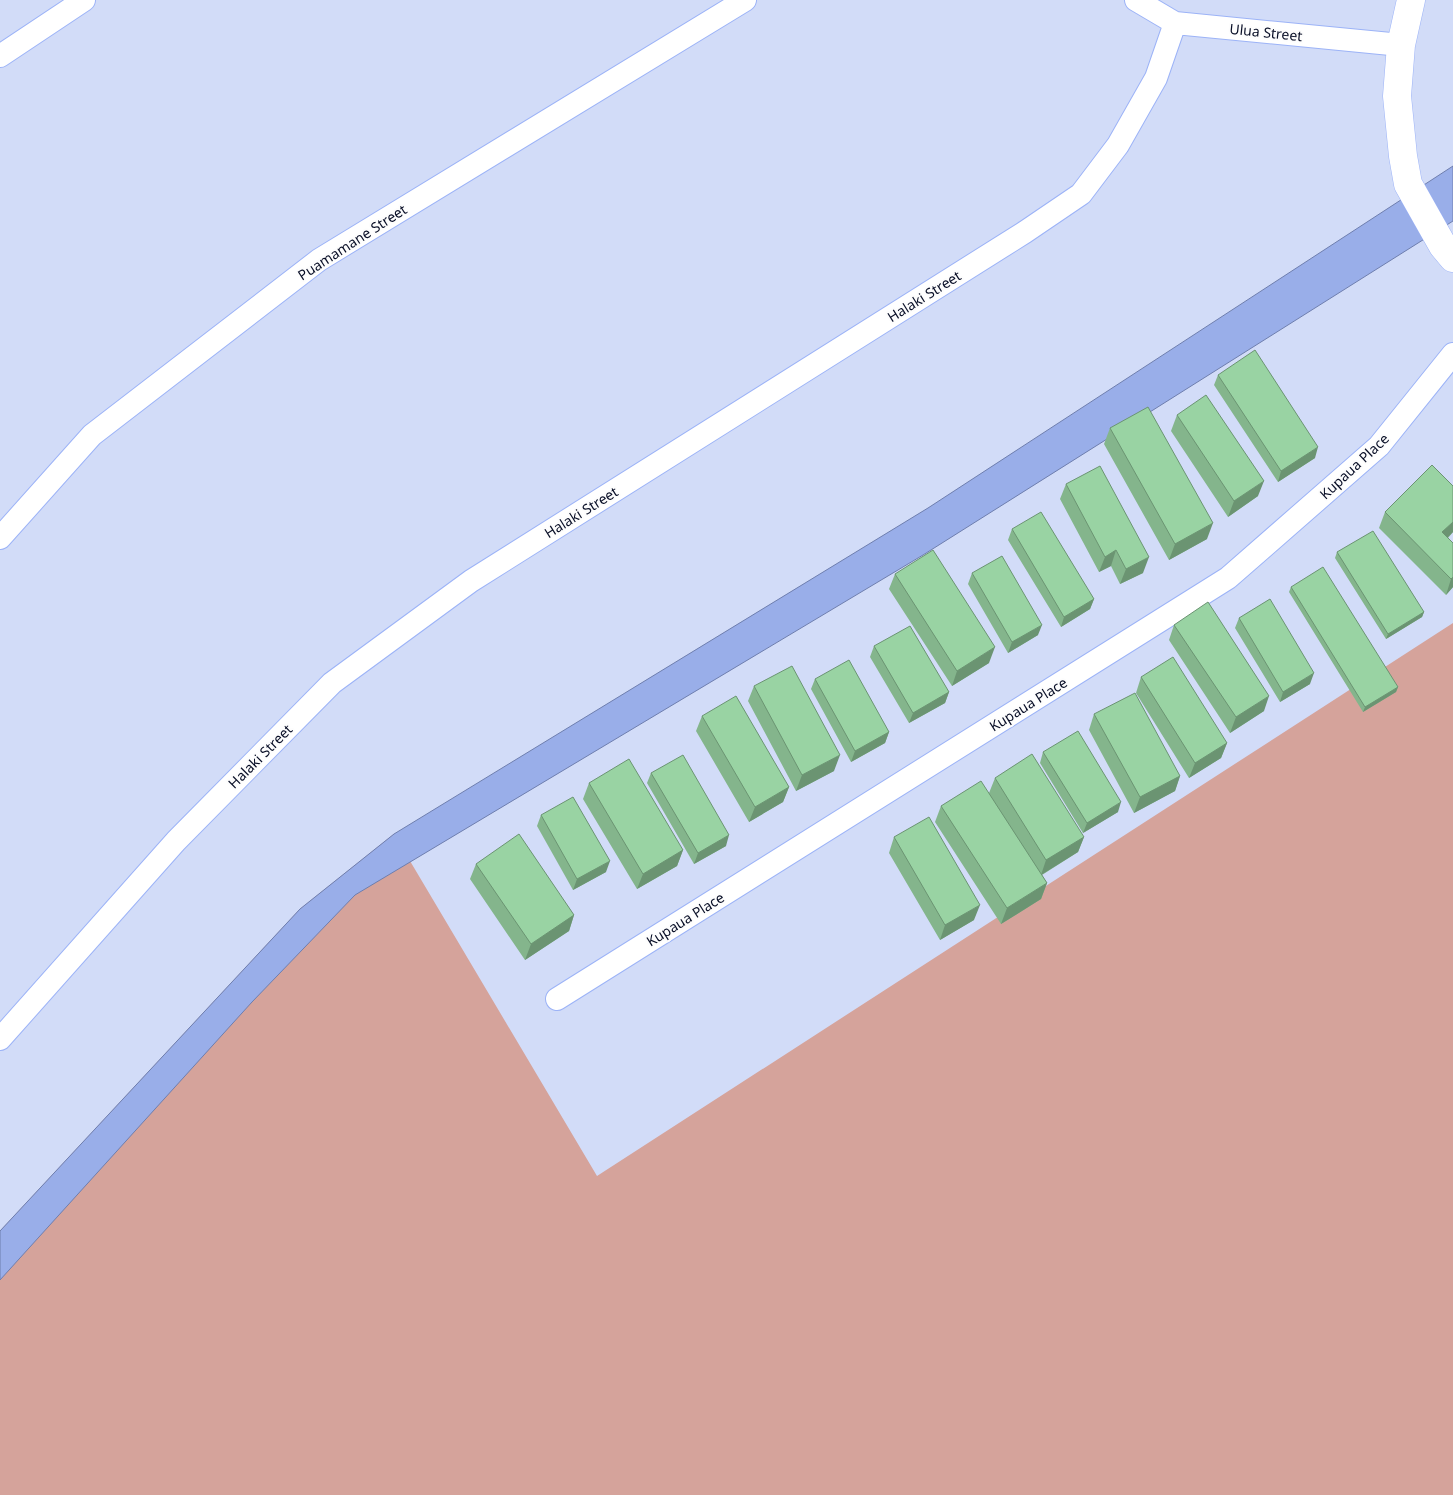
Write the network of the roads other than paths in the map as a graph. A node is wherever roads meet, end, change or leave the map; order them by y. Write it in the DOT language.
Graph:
graph roads {
  1 [pos="84,0"];
  2 [pos="745,0"];
  3 [pos="1136,0"];
  4 [pos="1411,0"];
  5 [pos="1175,23"];
  6 [pos="1401,45"];
  7 [pos="0,56"];
  8 [pos="1445,248"];
  9 [pos="1453,354"];
  10 [pos="0,538"];
  11 [pos="557,999"];
  12 [pos="0,1038"];
  1 -- 7 [label="street"];
  2 -- 10 [label="street, Puamamane Street"];
  3 -- 5 [label="street, Ulua Street"];
  4 -- 6 [label="street"];
  5 -- 6 [label="street, Ulua Street"];
  5 -- 12 [label="street, Halaki Street"];
  6 -- 8 [label="street"];
  9 -- 11 [label="street, Kupaua Place"];
}
